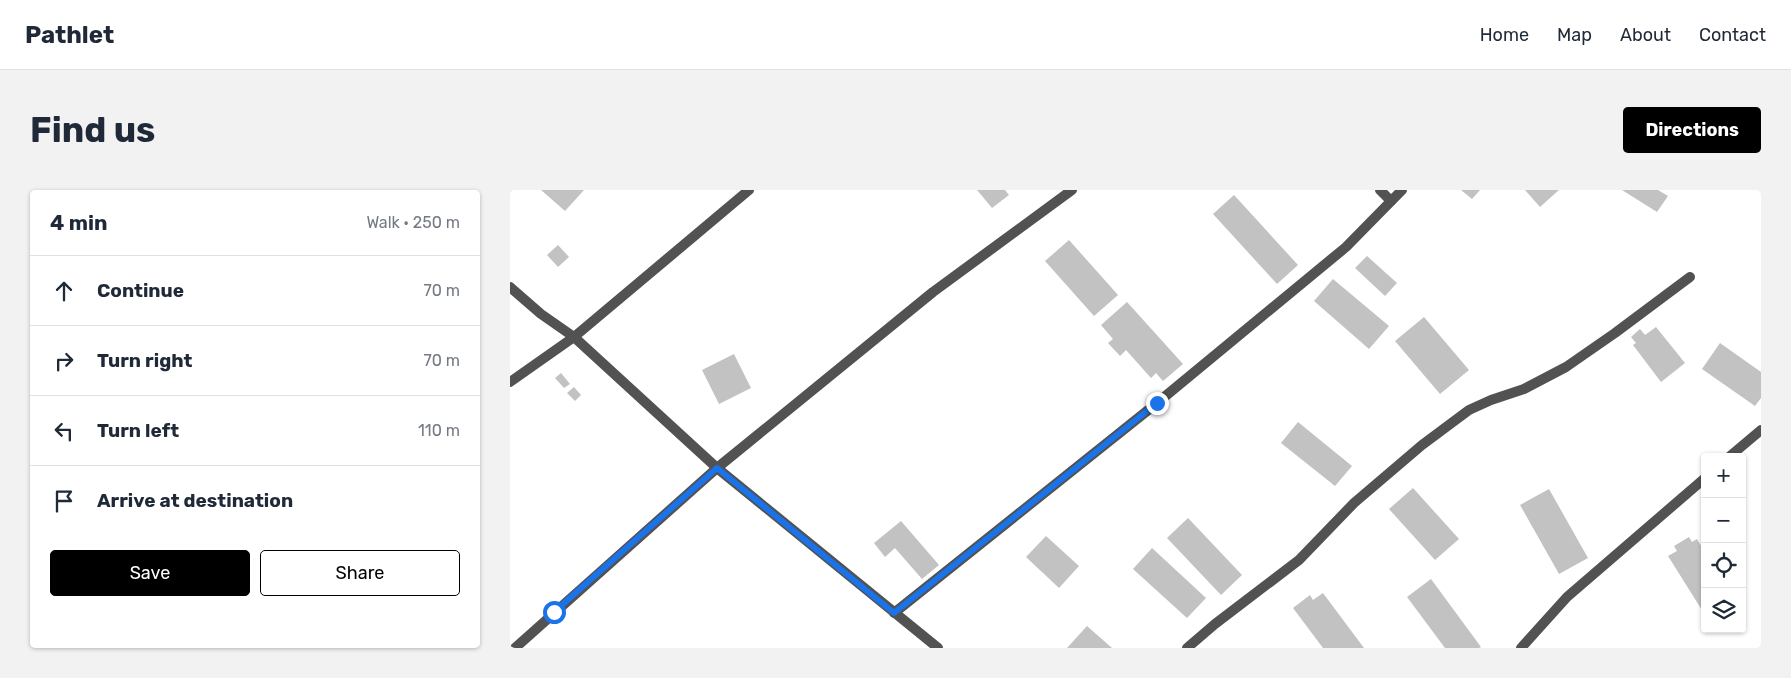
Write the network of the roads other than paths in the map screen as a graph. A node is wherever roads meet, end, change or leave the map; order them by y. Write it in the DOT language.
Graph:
graph roads {
  1 [pos="749,190"];
  2 [pos="1072,190"];
  3 [pos="1380,190"];
  4 [pos="1402,190"];
  5 [pos="1391,201"];
  6 [pos="1690,277"];
  7 [pos="510,287"];
  8 [pos="574,337"];
  9 [pos="510,382"];
  10 [pos="1761,430"];
  11 [pos="1734,453"];
  12 [pos="717,468"];
  13 [pos="1701,481"];
  14 [pos="894,613"];
  15 [pos="515,648"];
  16 [pos="938,648"];
  17 [pos="1187,648"];
  18 [pos="1521,648"];
  1 -- 8 [label="street"];
  2 -- 12 [label="street"];
  3 -- 5 [label="street"];
  4 -- 5 [label="street"];
  5 -- 14 [label="street"];
  6 -- 17 [label="street"];
  7 -- 8 [label="street"];
  8 -- 9 [label="street"];
  8 -- 12 [label="street"];
  10 -- 11 [label="street"];
  12 -- 14 [label="street"];
  12 -- 15 [label="street"];
  13 -- 18 [label="street"];
  14 -- 16 [label="street"];
}
